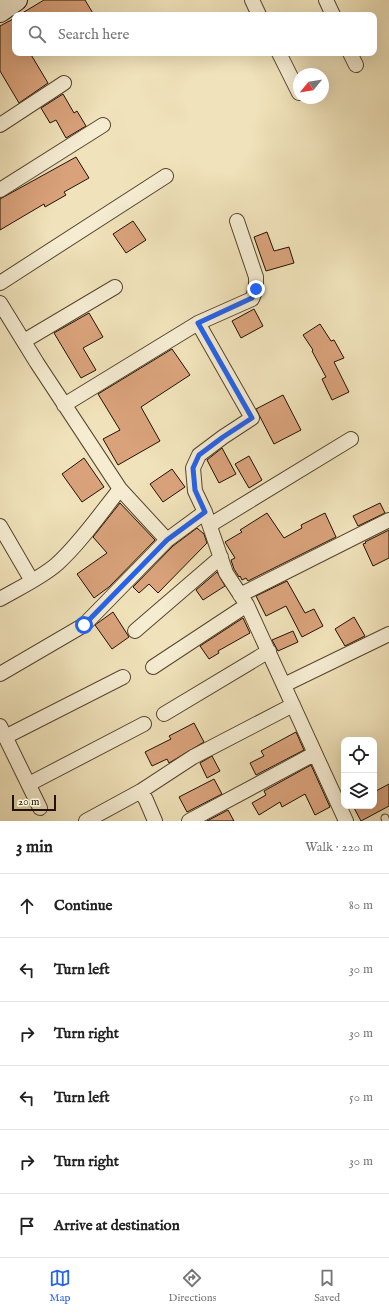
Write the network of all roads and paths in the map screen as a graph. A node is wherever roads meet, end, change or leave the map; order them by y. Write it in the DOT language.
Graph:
graph roads {
  1 [pos="17,0"];
  2 [pos="252,0"];
  3 [pos="326,0"];
  4 [pos="0,12"];
  5 [pos="258,12"];
  6 [pos="332,12"];
  7 [pos="280,56"];
  8 [pos="293,81"];
  9 [pos="64,83"];
  10 [pos="0,125"];
  11 [pos="103,125"];
  12 [pos="166,176"];
  13 [pos="0,190"];
  14 [pos="237,221"];
  15 [pos="0,283"];
  16 [pos="115,287"];
  17 [pos="0,303"];
  18 [pos="198,323"];
  19 [pos="24,341"];
  20 [pos="64,405"];
  21 [pos="351,439"];
  22 [pos="120,489"];
  23 [pos="207,518"];
  24 [pos="389,520"];
  25 [pos="0,526"];
  26 [pos="167,540"];
  27 [pos="221,557"];
  28 [pos="32,581"];
  29 [pos="0,600"];
  30 [pos="244,600"];
  31 [pos="135,631"];
  32 [pos="389,634"];
  33 [pos="269,651"];
  34 [pos="153,667"];
  35 [pos="0,674"];
  36 [pos="123,677"];
  37 [pos="284,685"];
  38 [pos="294,705"];
  39 [pos="164,714"];
  40 [pos="144,724"];
  41 [pos="3,731"];
  42 [pos="314,754"];
  43 [pos="29,784"];
  44 [pos="141,790"];
  45 [pos="40,808"];
  46 [pos="86,821"];
  47 [pos="155,821"];
  48 [pos="189,821"];
  49 [pos="346,821"];
  1 -- 4 [label="street"];
  2 -- 5 [label="street"];
  3 -- 6 [label="street"];
  7 -- 8 [label="street"];
  9 -- 10 [label="street"];
  11 -- 13 [label="street"];
  12 -- 15 [label="street"];
  14 -- 18 [label="street"];
  16 -- 19 [label="street"];
  17 -- 19 [label="street"];
  18 -- 20 [label="street"];
  18 -- 23 [label="street"];
  19 -- 20 [label="street"];
  20 -- 22 [label="street"];
  21 -- 23 [label="street"];
  22 -- 26 [label="street"];
  22 -- 28 [label="street"];
  23 -- 26 [label="street"];
  23 -- 27 [label="street"];
  24 -- 30 [label="street"];
  25 -- 28 [label="street"];
  26 -- 35 [label="street"];
  27 -- 30 [label="street"];
  27 -- 31 [label="street"];
  28 -- 29 [label="street"];
  30 -- 33 [label="street"];
  30 -- 34 [label="street"];
  32 -- 37 [label="street"];
  33 -- 37 [label="street"];
  33 -- 39 [label="street"];
  36 -- 41 [label="street"];
  37 -- 38 [label="street"];
  38 -- 42 [label="street"];
  38 -- 44 [label="street"];
  40 -- 43 [label="street"];
  41 -- 43 [label="street"];
  42 -- 48 [label="street"];
  42 -- 49 [label="street"];
  43 -- 45 [label="street"];
  44 -- 46 [label="street"];
  44 -- 47 [label="street"];
}
